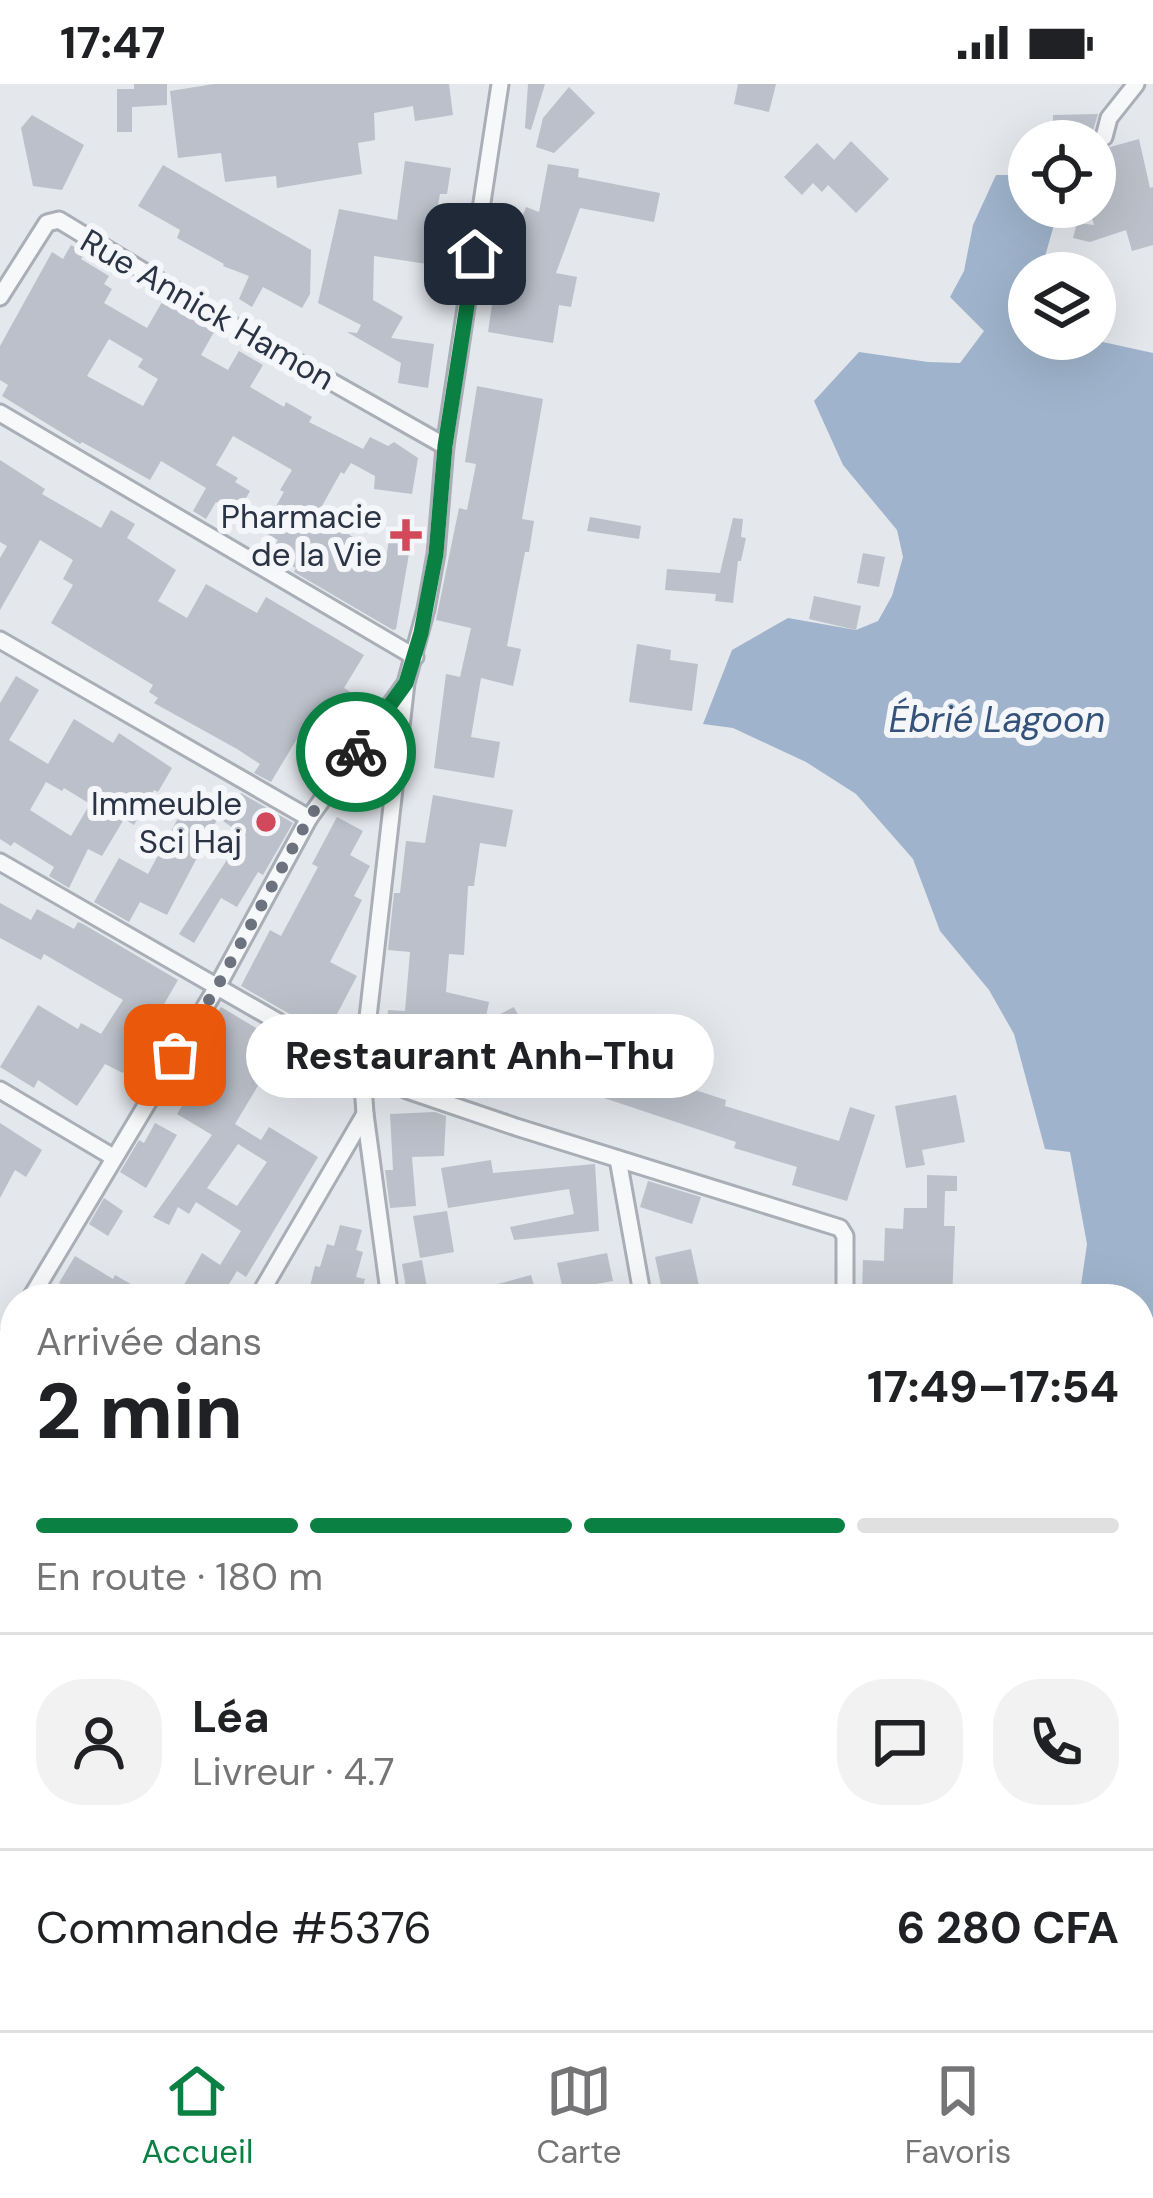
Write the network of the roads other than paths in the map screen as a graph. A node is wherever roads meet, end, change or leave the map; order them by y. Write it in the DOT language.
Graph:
graph roads {
  1 [pos="500,84"];
  2 [pos="1136,84"];
  3 [pos="1108,120"];
  4 [pos="0,297"];
  5 [pos="0,413"];
  6 [pos="445,446"];
  7 [pos="0,640"];
  8 [pos="415,657"];
  9 [pos="406,683"];
  10 [pos="309,818"];
  11 [pos="0,862"];
  12 [pos="217,987"];
  13 [pos="362,1070"];
  14 [pos="0,1090"];
  15 [pos="365,1114"];
  16 [pos="113,1157"];
  17 [pos="618,1160"];
  18 [pos="39,1284"];
  19 [pos="266,1284"];
  20 [pos="388,1284"];
  21 [pos="640,1284"];
  22 [pos="845,1284"];
  1 -- 6 [label="street"];
  2 -- 3 [label="street"];
  4 -- 6 [label="street, Rue Annick Hamon"];
  5 -- 8 [label="street"];
  6 -- 8 [label="street"];
  7 -- 10 [label="street"];
  8 -- 9 [label="street"];
  9 -- 10 [label="street"];
  9 -- 13 [label="street"];
  10 -- 12 [label="street"];
  11 -- 12 [label="street"];
  12 -- 13 [label="street"];
  12 -- 16 [label="street"];
  13 -- 15 [label="street"];
  13 -- 17 [label="street"];
  14 -- 16 [label="street"];
  15 -- 19 [label="street"];
  15 -- 20 [label="street"];
  16 -- 18 [label="street"];
  17 -- 21 [label="street"];
  17 -- 22 [label="street"];
}
